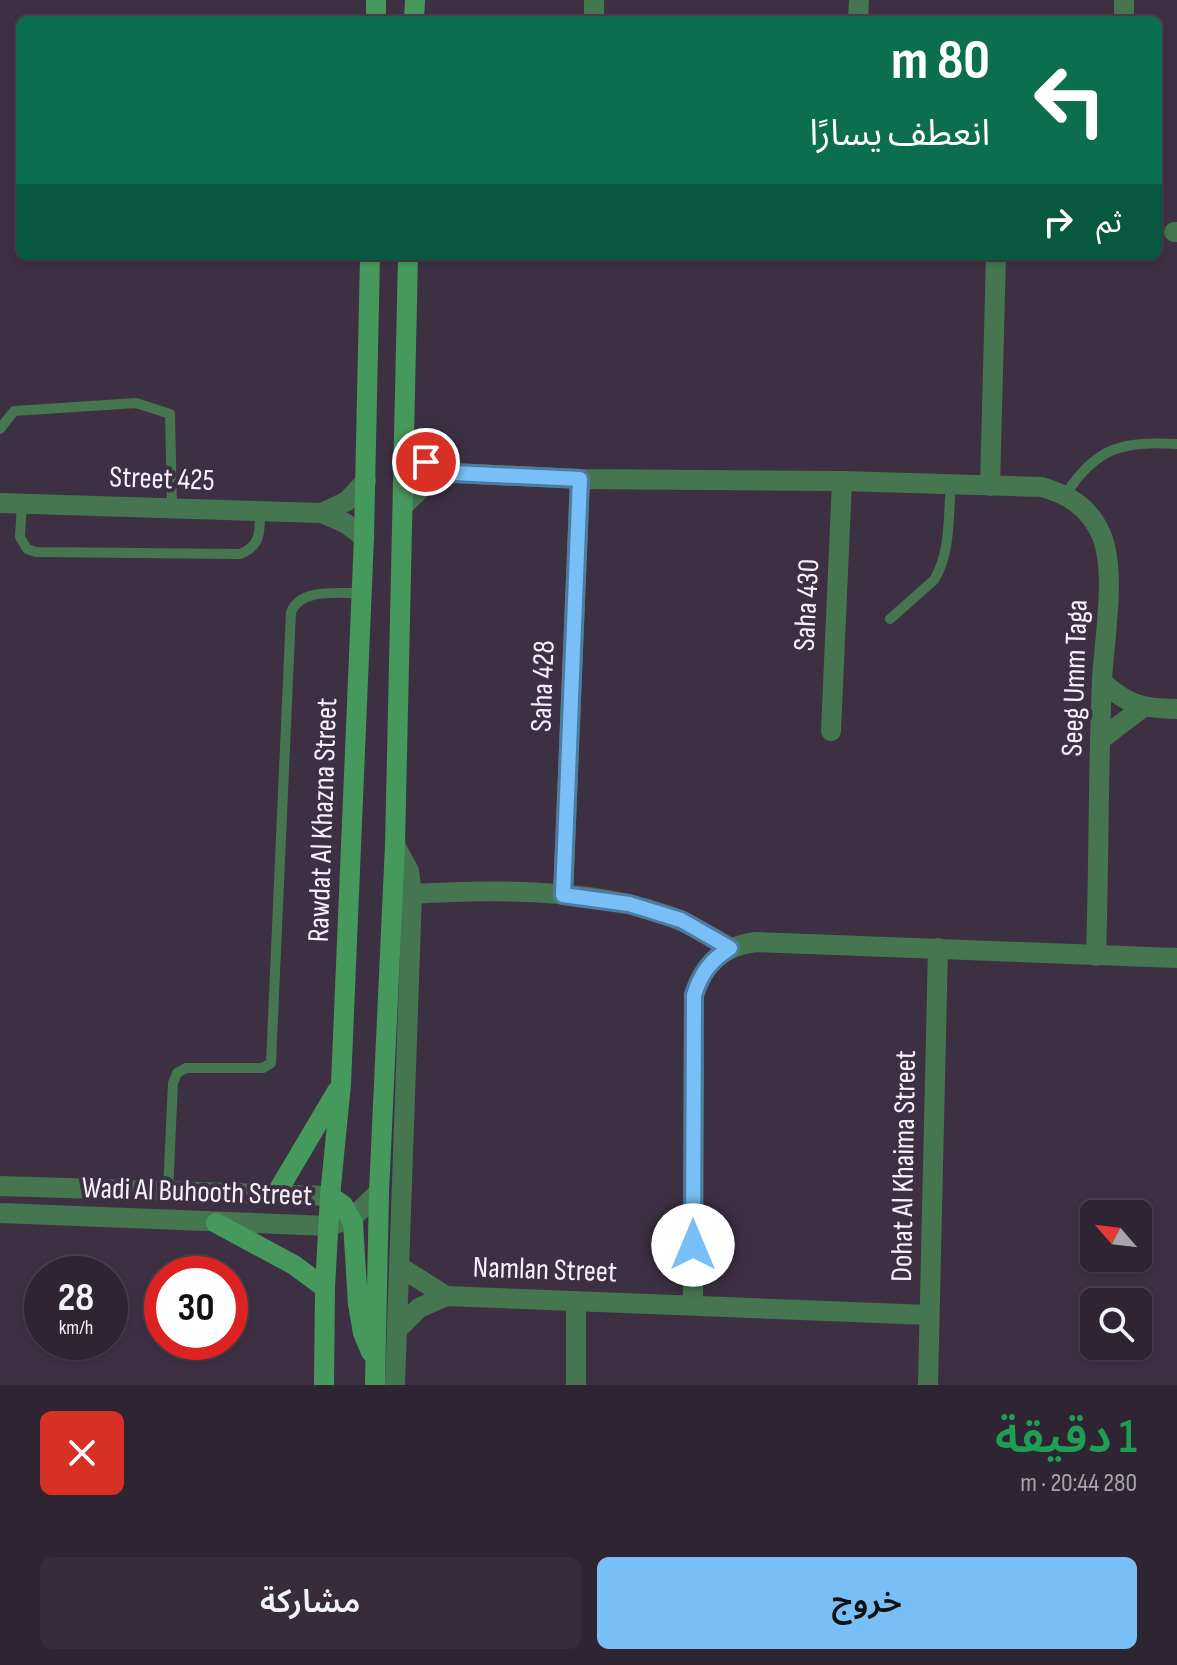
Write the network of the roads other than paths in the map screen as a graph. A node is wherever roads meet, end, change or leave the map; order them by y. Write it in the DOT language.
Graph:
graph roads {
  1 [pos="370,260"];
  2 [pos="408,260"];
  3 [pos="996,260"];
  4 [pos="0,429"];
  5 [pos="404,443"];
  6 [pos="1177,444"];
  7 [pos="453,473"];
  8 [pos="580,479"];
  9 [pos="366,481"];
  10 [pos="842,481"];
  11 [pos="951,484"];
  12 [pos="990,486"];
  13 [pos="1066,494"];
  14 [pos="0,503"];
  15 [pos="22,503"];
  16 [pos="403,506"];
  17 [pos="172,508"];
  18 [pos="260,511"];
  19 [pos="322,513"];
  20 [pos="364,537"];
  21 [pos="361,593"];
  22 [pos="890,619"];
  23 [pos="1102,682"];
  24 [pos="1142,708"];
  25 [pos="1177,709"];
  26 [pos="831,731"];
  27 [pos="1100,740"];
  28 [pos="395,845"];
  29 [pos="412,894"];
  30 [pos="563,895"];
  31 [pos="730,948"];
  32 [pos="938,948"];
  33 [pos="1096,956"];
  34 [pos="1177,958"];
  35 [pos="341,1084"];
  36 [pos="0,1186"];
  37 [pos="168,1191"];
  38 [pos="379,1192"];
  39 [pos="276,1194"];
  40 [pos="330,1196"];
  41 [pos="0,1213"];
  42 [pos="352,1218"];
  43 [pos="216,1223"];
  44 [pos="329,1226"];
  45 [pos="400,1267"];
  46 [pos="325,1288"];
  47 [pos="446,1296"];
  48 [pos="576,1301"];
  49 [pos="693,1304"];
  50 [pos="929,1315"];
  51 [pos="398,1329"];
  52 [pos="375,1360"];
  53 [pos="324,1385"];
  54 [pos="375,1385"];
  55 [pos="395,1385"];
  56 [pos="576,1385"];
  57 [pos="928,1385"];
  1 -- 9 [label="street, Rawdat Al Khazna Street"];
  2 -- 5 [label="street"];
  3 -- 12 [label="street"];
  4 -- 17 [label="lane"];
  5 -- 7 [label="street"];
  5 -- 16 [label="street"];
  6 -- 13 [label="lane"];
  7 -- 8 [label="street"];
  7 -- 16 [label="street"];
  8 -- 10 [label="street"];
  8 -- 30 [label="street, Saha 428"];
  9 -- 19 [label="street"];
  9 -- 20 [label="street, Rawdat Al Khazna Street"];
  10 -- 11 [label="street"];
  10 -- 26 [label="street, Saha 430"];
  11 -- 12 [label="street"];
  11 -- 22 [label="lane"];
  12 -- 13 [label="street"];
  13 -- 23 [label="street, Seeg Umm Taga"];
  14 -- 15 [label="street, Street 425"];
  15 -- 17 [label="street, Street 425"];
  15 -- 18 [label="lane"];
  16 -- 28 [label="street"];
  17 -- 18 [label="street, Street 425"];
  18 -- 19 [label="street, Street 425"];
  19 -- 20 [label="street, Street 425"];
  20 -- 21 [label="street, Rawdat Al Khazna Street"];
  21 -- 35 [label="street, Rawdat Al Khazna Street"];
  21 -- 37 [label="lane"];
  23 -- 24 [label="street"];
  23 -- 27 [label="street, Seeg Umm Taga"];
  24 -- 25 [label="street"];
  24 -- 27 [label="street"];
  27 -- 33 [label="street, Seeg Umm Taga"];
  28 -- 29 [label="street"];
  28 -- 38 [label="street"];
  29 -- 30 [label="street"];
  29 -- 45 [label="street"];
  30 -- 31 [label="street"];
  31 -- 32 [label="street"];
  31 -- 49 [label="street"];
  32 -- 33 [label="street"];
  32 -- 50 [label="street, Dohat Al Khaima Street"];
  33 -- 34 [label="street"];
  35 -- 39 [label="street"];
  35 -- 40 [label="street, Rawdat Al Khazna Street"];
  36 -- 37 [label="street, Wadi Al Buhooth Street"];
  37 -- 39 [label="street, Wadi Al Buhooth Street"];
  38 -- 42 [label="street, Wadi Al Buhooth Street"];
  38 -- 52 [label="street"];
  39 -- 40 [label="street, Wadi Al Buhooth Street"];
  40 -- 42 [label="street"];
  40 -- 44 [label="street, Rawdat Al Khazna Street"];
  41 -- 43 [label="street, Wadi Al Buhooth Street"];
  42 -- 44 [label="street, Wadi Al Buhooth Street"];
  42 -- 52 [label="street"];
  43 -- 44 [label="street, Wadi Al Buhooth Street"];
  43 -- 46 [label="street"];
  44 -- 46 [label="street, Rawdat Al Khazna Street"];
  45 -- 47 [label="street, Namlan Street"];
  45 -- 51 [label="street"];
  46 -- 53 [label="street, Rawdat Al Khazna Street"];
  47 -- 48 [label="street, Namlan Street"];
  47 -- 51 [label="street, Namlan Street"];
  48 -- 49 [label="street, Namlan Street"];
  48 -- 56 [label="street"];
  49 -- 50 [label="street, Namlan Street"];
  50 -- 57 [label="street, Dohat Al Khaima Street"];
  51 -- 55 [label="street"];
  52 -- 54 [label="street"];
}
